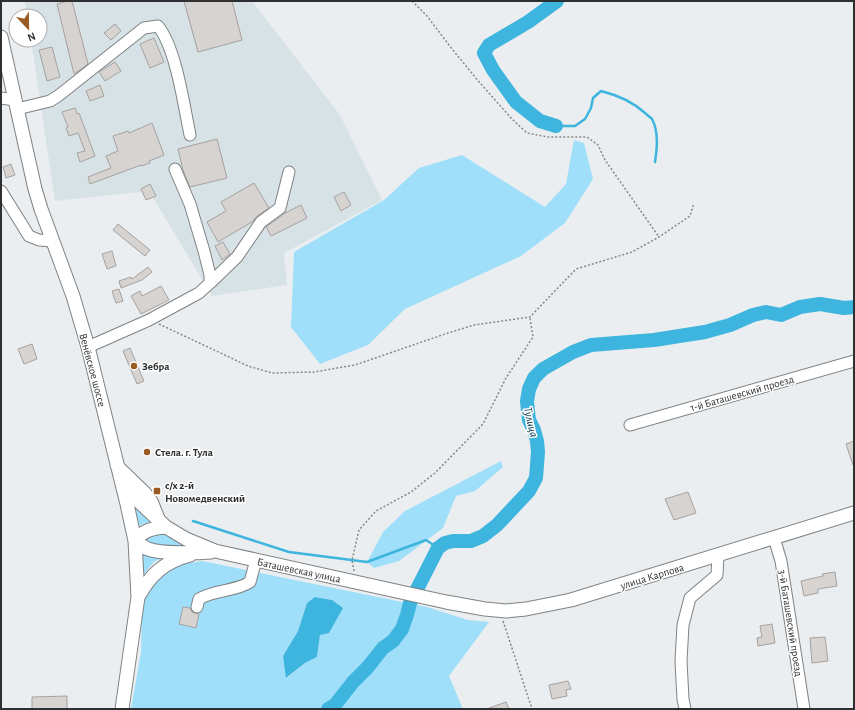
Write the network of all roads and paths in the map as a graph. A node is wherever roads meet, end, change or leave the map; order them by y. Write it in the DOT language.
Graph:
graph roads {
  1 [pos="412,1"];
  2 [pos="1,37"];
  3 [pos="1,98"];
  4 [pos="16,105"];
  5 [pos="190,135"];
  6 [pos="175,169"];
  7 [pos="289,172"];
  8 [pos="1,191"];
  9 [pos="694,203"];
  10 [pos="659,237"];
  11 [pos="52,241"];
  12 [pos="210,283"];
  13 [pos="530,317"];
  14 [pos="149,320"];
  15 [pos="88,347"];
  16 [pos="854,361"];
  17 [pos="630,425"];
  18 [pos="117,465"];
  19 [pos="854,513"];
  20 [pos="163,525"];
  21 [pos="774,538"];
  22 [pos="135,541"];
  23 [pos="215,551"];
  24 [pos="197,552"];
  25 [pos="718,555"];
  26 [pos="256,560"];
  27 [pos="356,582"];
  28 [pos="138,597"];
  29 [pos="446,602"];
  30 [pos="197,607"];
  31 [pos="506,611"];
  32 [pos="122,709"];
  33 [pos="532,709"];
  34 [pos="685,709"];
  35 [pos="804,709"];
  1 -- 10 [label="path"];
  2 -- 4 [label="main road, Венёвское шоссе"];
  3 -- 4 [label="street"];
  4 -- 5 [label="street"];
  4 -- 11 [label="main road, Венёвское шоссе"];
  6 -- 12 [label="street"];
  7 -- 12 [label="street"];
  8 -- 11 [label="street"];
  9 -- 10 [label="path"];
  10 -- 13 [label="path"];
  11 -- 15 [label="main road, Венёвское шоссе"];
  12 -- 14 [label="street"];
  13 -- 14 [label="path"];
  13 -- 27 [label="path"];
  14 -- 15 [label="street"];
  15 -- 18 [label="main road, Венёвское шоссе"];
  16 -- 17 [label="street, 1-й Баташевский проезд"];
  18 -- 20 [label="main road"];
  18 -- 22 [label="main road, Венёвское шоссе"];
  19 -- 21 [label="main road, улица Карпова"];
  20 -- 22 [label="main road"];
  20 -- 23 [label="main road"];
  21 -- 25 [label="main road, улица Карпова"];
  21 -- 35 [label="street, 3-й Баташевский проезд"];
  22 -- 24 [label="main road"];
  22 -- 28 [label="main road, Венёвское шоссе"];
  23 -- 24 [label="main road"];
  23 -- 26 [label="main road, Баташевская улица"];
  24 -- 28 [label="main road"];
  25 -- 31 [label="main road, улица Карпова"];
  25 -- 34 [label="street"];
  26 -- 27 [label="main road, Баташевская улица"];
  26 -- 30 [label="street"];
  27 -- 29 [label="main road, Баташевская улица"];
  28 -- 32 [label="main road, Венёвское шоссе"];
  29 -- 31 [label="main road, улица Карпова"];
  31 -- 33 [label="path"];
}
